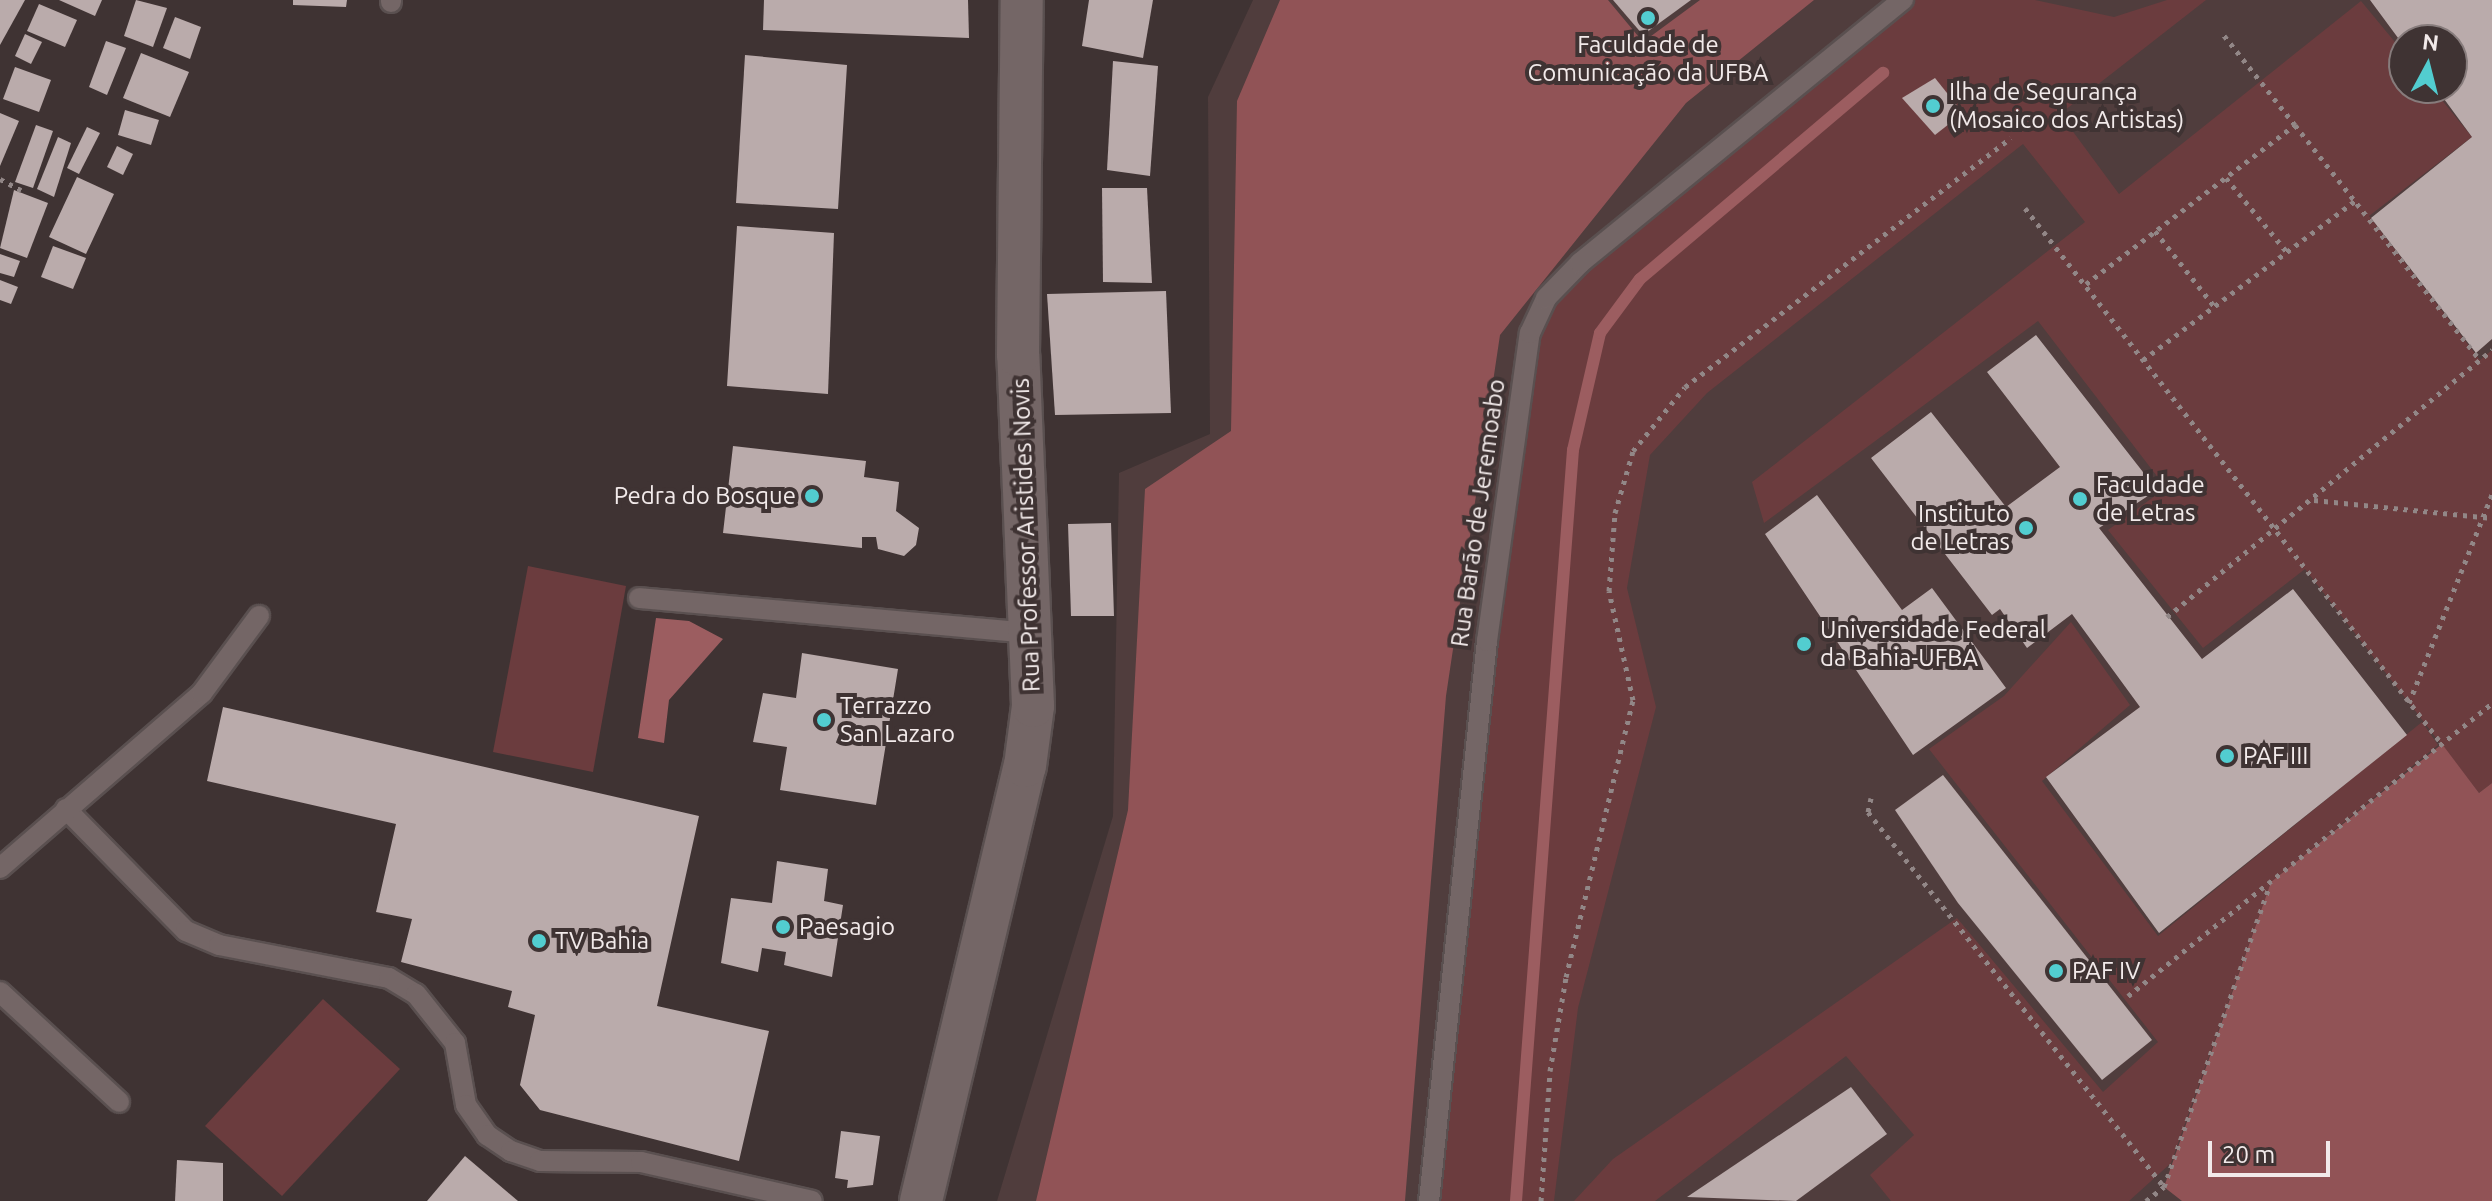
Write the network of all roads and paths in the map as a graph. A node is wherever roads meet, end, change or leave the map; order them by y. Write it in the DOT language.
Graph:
graph roads {
  1 [pos="1022,0"];
  2 [pos="1903,0"];
  3 [pos="2222,33"];
  4 [pos="2295,125"];
  5 [pos="2011,138"];
  6 [pos="2226,178"];
  7 [pos="0,179"];
  8 [pos="21,190"];
  9 [pos="2355,201"];
  10 [pos="2025,208"];
  11 [pos="2155,231"];
  12 [pos="2287,252"];
  13 [pos="2086,284"];
  14 [pos="2214,306"];
  15 [pos="2492,350"];
  16 [pos="2143,360"];
  17 [pos="2480,360"];
  18 [pos="2492,494"];
  19 [pos="2313,500"];
  20 [pos="2490,517"];
  21 [pos="2275,532"];
  22 [pos="639,598"];
  23 [pos="259,616"];
  24 [pos="2167,617"];
  25 [pos="1035,633"];
  26 [pos="2409,703"];
  27 [pos="2492,703"];
  28 [pos="2442,744"];
  29 [pos="1871,798"];
  30 [pos="66,809"];
  31 [pos="0,868"];
  32 [pos="2271,882"];
  33 [pos="0,992"];
  34 [pos="2128,996"];
  35 [pos="119,1102"];
  36 [pos="2164,1187"];
  37 [pos="812,1201"];
  38 [pos="921,1201"];
  39 [pos="1429,1201"];
  40 [pos="1541,1201"];
  41 [pos="2146,1201"];
  1 -- 25 [label="street, Rua Professor Aristides Novis"];
  2 -- 39 [label="lane, Rua Barão de Jeremoabo"];
  3 -- 4 [label="path"];
  4 -- 6 [label="path"];
  4 -- 9 [label="path"];
  5 -- 40 [label="path"];
  6 -- 11 [label="path"];
  6 -- 12 [label="path"];
  7 -- 8 [label="path"];
  9 -- 12 [label="path"];
  9 -- 17 [label="path"];
  10 -- 13 [label="path"];
  11 -- 13 [label="path"];
  11 -- 14 [label="path"];
  12 -- 14 [label="path"];
  13 -- 16 [label="path"];
  14 -- 16 [label="path"];
  15 -- 17 [label="path"];
  16 -- 21 [label="path"];
  17 -- 19 [label="path"];
  18 -- 20 [label="path"];
  19 -- 20 [label="path"];
  19 -- 21 [label="path"];
  20 -- 26 [label="path"];
  21 -- 24 [label="path"];
  21 -- 26 [label="path"];
  22 -- 25 [label="lane"];
  23 -- 30 [label="lane"];
  25 -- 38 [label="street, Rua Professor Aristides Novis"];
  26 -- 28 [label="path"];
  27 -- 28 [label="path"];
  28 -- 32 [label="path"];
  29 -- 36 [label="path"];
  30 -- 31 [label="lane"];
  30 -- 37 [label="lane"];
  32 -- 34 [label="path"];
  32 -- 36 [label="path"];
  33 -- 35 [label="lane"];
  36 -- 41 [label="path"];
}
